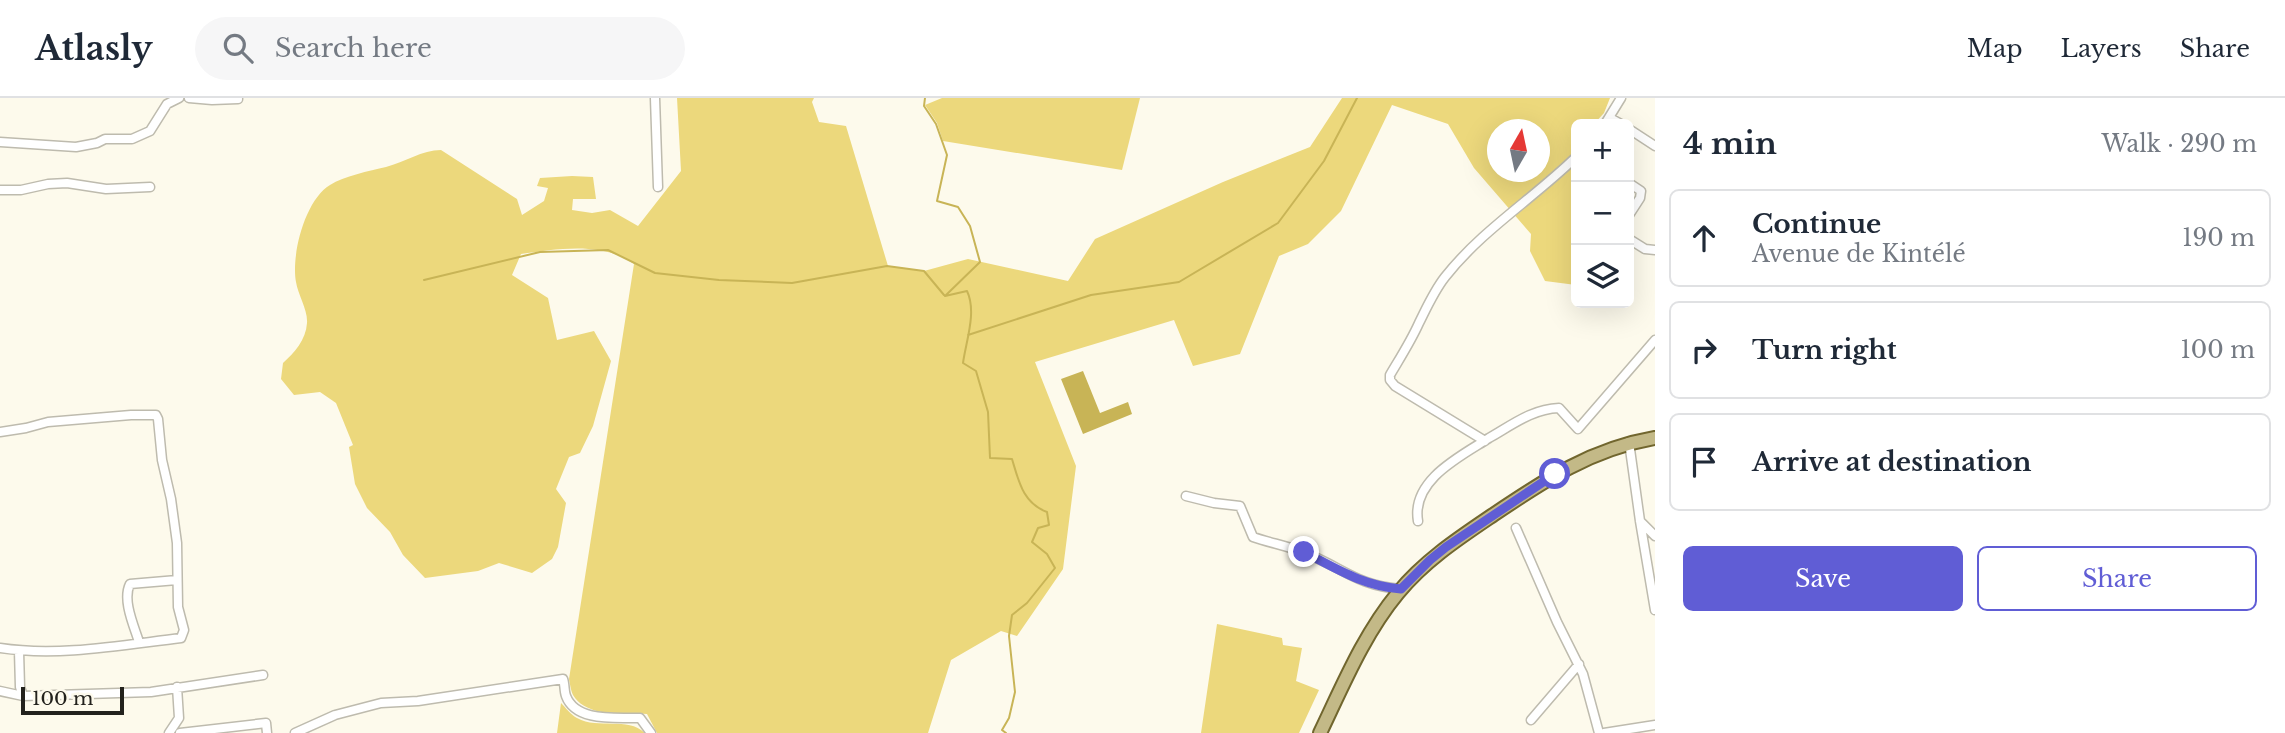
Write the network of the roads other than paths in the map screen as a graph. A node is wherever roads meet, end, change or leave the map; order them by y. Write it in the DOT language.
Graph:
graph roads {
  1 [pos="179,98"];
  2 [pos="189,98"];
  3 [pos="655,98"];
  4 [pos="1621,98"];
  5 [pos="238,99"];
  6 [pos="1608,119"];
  7 [pos="1634,132"];
  8 [pos="0,142"];
  9 [pos="1655,146"];
  10 [pos="1571,162"];
  11 [pos="1634,186"];
  12 [pos="150,187"];
  13 [pos="658,187"];
  14 [pos="0,190"];
  15 [pos="1634,207"];
  16 [pos="1634,242"];
  17 [pos="1655,250"];
  18 [pos="1655,340"];
  19 [pos="0,432"];
  20 [pos="1655,438"];
  21 [pos="1486,441"];
  22 [pos="1629,442"];
  23 [pos="1186,496"];
  24 [pos="1418,521"];
  25 [pos="1640,521"];
  26 [pos="1516,528"];
  27 [pos="1655,536"];
  28 [pos="177,580"];
  29 [pos="1401,589"];
  30 [pos="1655,610"];
  31 [pos="139,642"];
  32 [pos="0,648"];
  33 [pos="19,651"];
  34 [pos="1579,664"];
  35 [pos="263,675"];
  36 [pos="177,687"];
  37 [pos="0,691"];
  38 [pos="23,696"];
  39 [pos="1531,720"];
  40 [pos="1655,725"];
  41 [pos="247,729"];
  42 [pos="169,733"];
  43 [pos="180,733"];
  44 [pos="268,733"];
  45 [pos="295,733"];
  46 [pos="651,733"];
  47 [pos="1320,733"];
  48 [pos="1601,733"];
  1 -- 8 [label="street"];
  2 -- 5 [label="street"];
  3 -- 13 [label="street"];
  4 -- 6 [label="street"];
  7 -- 9 [label="street"];
  10 -- 21 [label="street"];
  11 -- 15 [label="street"];
  12 -- 14 [label="street"];
  16 -- 17 [label="street"];
  18 -- 21 [label="street"];
  19 -- 28 [label="street"];
  20 -- 22 [label="main road"];
  21 -- 24 [label="street"];
  22 -- 25 [label="street"];
  22 -- 29 [label="main road"];
  23 -- 29 [label="street"];
  25 -- 27 [label="street"];
  25 -- 30 [label="street"];
  26 -- 34 [label="street"];
  28 -- 31 [label="street"];
  28 -- 31 [label="street"];
  29 -- 47 [label="main road"];
  31 -- 33 [label="street"];
  32 -- 33 [label="street"];
  33 -- 38 [label="street"];
  34 -- 39 [label="street"];
  34 -- 48 [label="street"];
  35 -- 36 [label="street"];
  36 -- 38 [label="street"];
  36 -- 42 [label="street"];
  37 -- 38 [label="street"];
  40 -- 48 [label="street"];
  41 -- 43 [label="street"];
  41 -- 44 [label="street"];
  45 -- 46 [label="street"];
}
